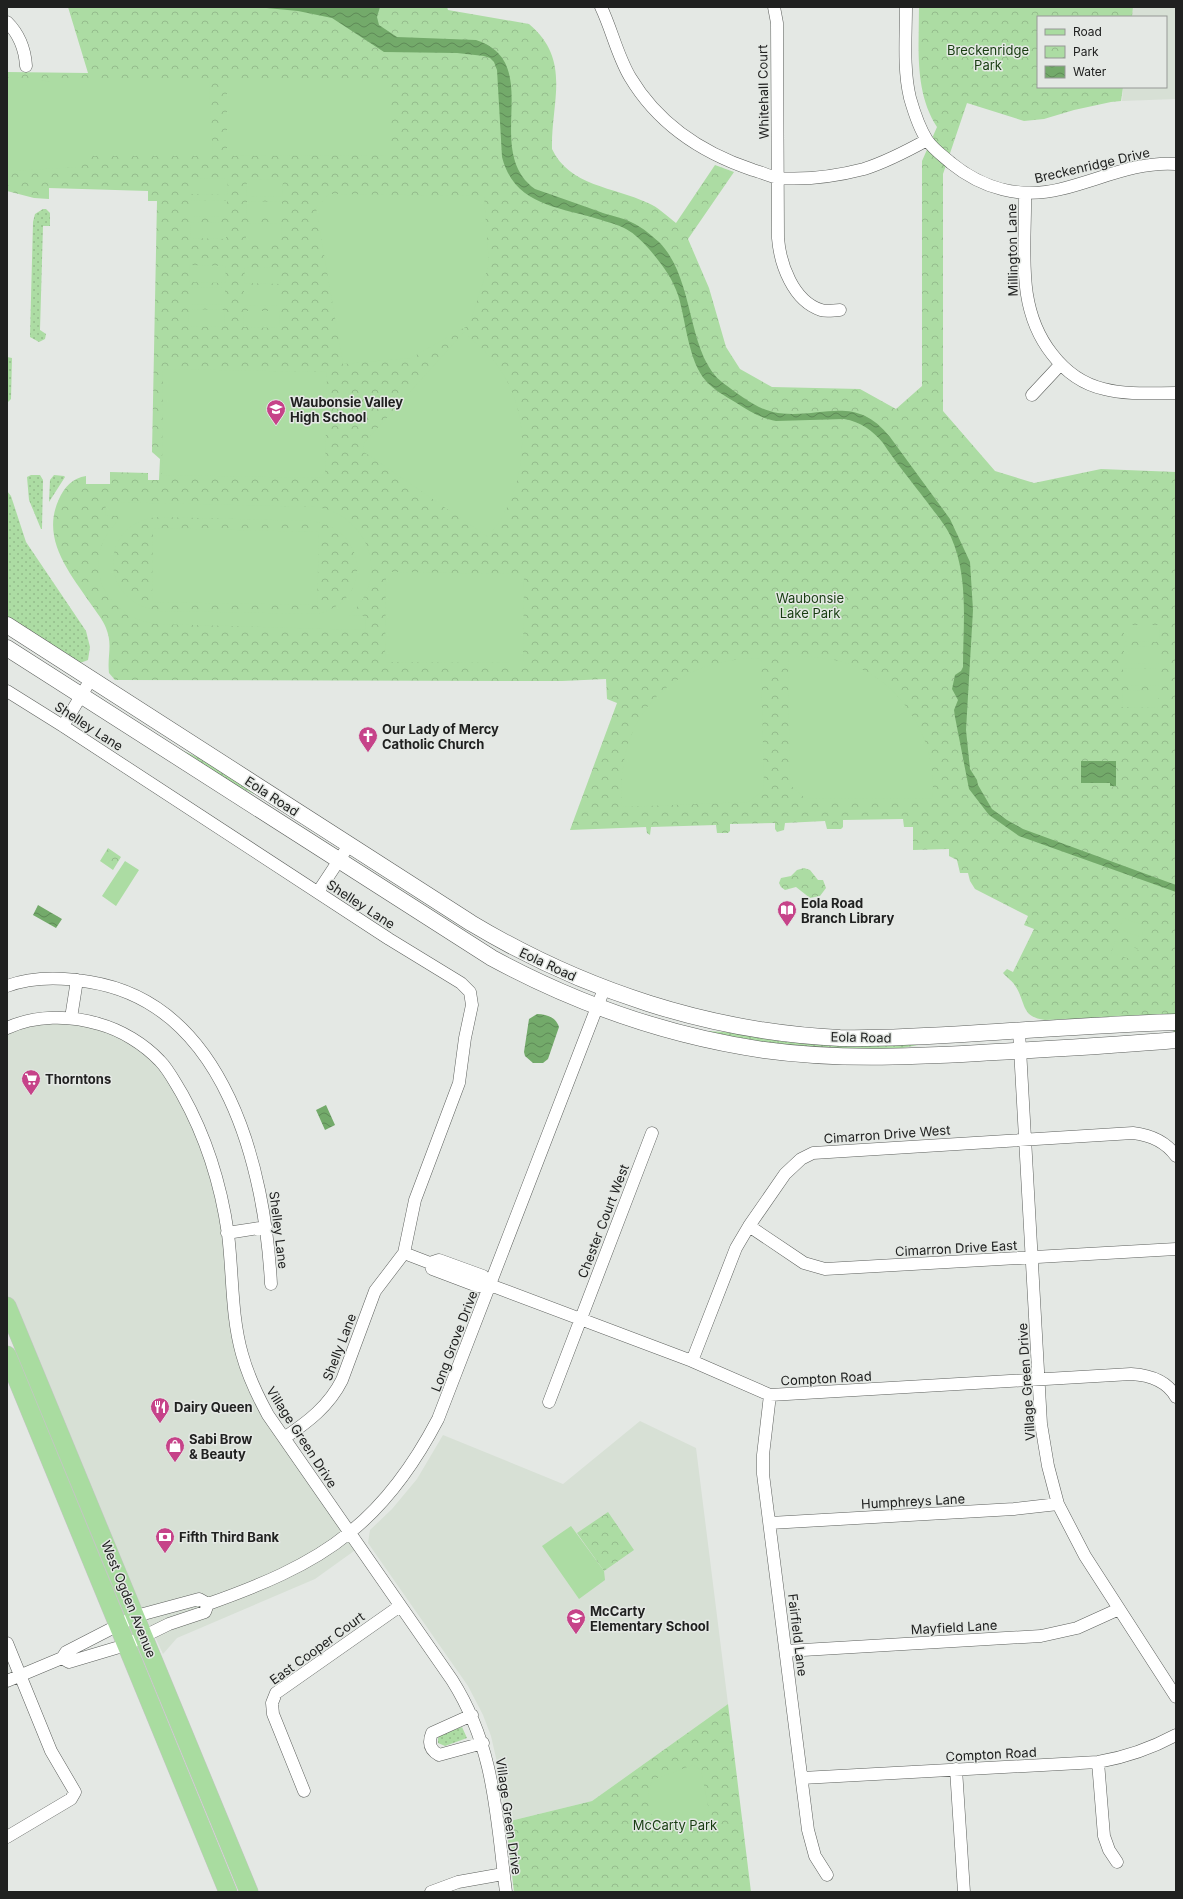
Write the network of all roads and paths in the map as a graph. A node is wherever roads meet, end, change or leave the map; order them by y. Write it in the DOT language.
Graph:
graph roads {
  1 [pos="601,7"];
  2 [pos="774,7"];
  3 [pos="906,7"];
  4 [pos="7,22"];
  5 [pos="26,66"];
  6 [pos="927,140"];
  7 [pos="1176,164"];
  8 [pos="778,178"];
  9 [pos="1025,194"];
  10 [pos="840,310"];
  11 [pos="1060,365"];
  12 [pos="1176,393"];
  13 [pos="1032,395"];
  14 [pos="7,625"];
  15 [pos="7,648"];
  16 [pos="91,679"];
  17 [pos="7,691"];
  18 [pos="82,696"];
  19 [pos="63,726"];
  20 [pos="349,845"];
  21 [pos="339,862"];
  22 [pos="318,892"];
  23 [pos="77,980"];
  24 [pos="7,986"];
  25 [pos="604,989"];
  26 [pos="597,1008"];
  27 [pos="71,1018"];
  28 [pos="1176,1022"];
  29 [pos="7,1028"];
  30 [pos="1019,1030"];
  31 [pos="1176,1040"];
  32 [pos="1020,1050"];
  33 [pos="652,1133"];
  34 [pos="1025,1139"];
  35 [pos="1176,1156"];
  36 [pos="749,1226"];
  37 [pos="266,1227"];
  38 [pos="228,1233"];
  39 [pos="1176,1249"];
  40 [pos="404,1253"];
  41 [pos="1032,1258"];
  42 [pos="271,1284"];
  43 [pos="490,1284"];
  44 [pos="7,1306"];
  45 [pos="580,1319"];
  46 [pos="11,1325"];
  47 [pos="7,1355"];
  48 [pos="692,1361"];
  49 [pos="1039,1379"];
  50 [pos="770,1395"];
  51 [pos="1176,1397"];
  52 [pos="550,1402"];
  53 [pos="284,1438"];
  54 [pos="1058,1504"];
  55 [pos="770,1523"];
  56 [pos="350,1533"];
  57 [pos="208,1604"];
  58 [pos="400,1606"];
  59 [pos="1119,1610"];
  60 [pos="136,1616"];
  61 [pos="119,1624"];
  62 [pos="144,1637"];
  63 [pos="7,1643"];
  64 [pos="126,1644"];
  65 [pos="786,1651"];
  66 [pos="62,1658"];
  67 [pos="20,1675"];
  68 [pos="7,1681"];
  69 [pos="1176,1697"];
  70 [pos="472,1715"];
  71 [pos="1176,1735"];
  72 [pos="483,1743"];
  73 [pos="1098,1762"];
  74 [pos="956,1769"];
  75 [pos="802,1778"];
  76 [pos="304,1791"];
  77 [pos="7,1837"];
  78 [pos="1118,1862"];
  79 [pos="503,1874"];
  80 [pos="827,1875"];
  81 [pos="228,1892"];
  82 [pos="249,1892"];
  83 [pos="431,1892"];
  84 [pos="506,1892"];
  85 [pos="964,1892"];
  1 -- 8 [label="street"];
  2 -- 8 [label="street, Whitehall Court"];
  3 -- 6 [label="street, Breckenridge Drive"];
  4 -- 5 [label="street"];
  6 -- 8 [label="street"];
  6 -- 9 [label="street, Breckenridge Drive"];
  7 -- 9 [label="street, Breckenridge Drive"];
  8 -- 10 [label="street, Whitehall Court"];
  9 -- 11 [label="street, Millington Lane"];
  11 -- 12 [label="street, Millington Lane"];
  11 -- 13 [label="street"];
  14 -- 16 [label="main road, Eola Road"];
  15 -- 18 [label="main road, Eola Road"];
  16 -- 18 [label="street"];
  16 -- 20 [label="main road, Eola Road"];
  17 -- 19 [label="street, Shelley Lane"];
  18 -- 19 [label="street"];
  18 -- 21 [label="main road, Eola Road"];
  19 -- 22 [label="street, Shelley Lane"];
  20 -- 21 [label="street"];
  20 -- 25 [label="main road, Eola Road"];
  21 -- 22 [label="street"];
  21 -- 26 [label="main road, Eola Road"];
  22 -- 40 [label="street, Shelley Lane"];
  23 -- 24 [label="street, Shelley Lane"];
  23 -- 27 [label="street"];
  23 -- 37 [label="street, Shelley Lane"];
  25 -- 26 [label="street, Long Grove Drive"];
  25 -- 30 [label="main road, Eola Road"];
  26 -- 32 [label="main road, Eola Road"];
  26 -- 43 [label="street, Long Grove Drive"];
  27 -- 29 [label="street, Village Green Drive"];
  27 -- 38 [label="street, Village Green Drive"];
  28 -- 30 [label="main road, Eola Road"];
  30 -- 32 [label="street, Village Green Drive"];
  31 -- 32 [label="main road, Eola Road"];
  32 -- 34 [label="street, Village Green Drive"];
  33 -- 45 [label="street, Chester Court West"];
  34 -- 35 [label="street, Cimarron Drive West"];
  34 -- 36 [label="street, Cimarron Drive West"];
  34 -- 41 [label="street, Village Green Drive"];
  36 -- 41 [label="street, Cimarron Drive East"];
  36 -- 48 [label="street, Cimarron Drive West"];
  37 -- 38 [label="street"];
  37 -- 42 [label="street, Shelley Lane"];
  38 -- 53 [label="street, Village Green Drive"];
  39 -- 41 [label="street, Cimarron Drive East"];
  40 -- 43 [label="street, Compton Road"];
  40 -- 53 [label="street, Shelly Lane"];
  41 -- 49 [label="street, Village Green Drive"];
  43 -- 45 [label="street, Compton Road"];
  43 -- 56 [label="street, Long Grove Drive"];
  44 -- 46 [label="main road, West Ogden Avenue"];
  45 -- 48 [label="street, Compton Road"];
  45 -- 52 [label="street, Chester Court West"];
  46 -- 60 [label="main road, West Ogden Avenue"];
  47 -- 61 [label="main road, West Ogden Avenue"];
  48 -- 50 [label="street, Compton Road"];
  49 -- 50 [label="street, Compton Road"];
  49 -- 51 [label="street, Compton Road"];
  49 -- 54 [label="street, Village Green Drive"];
  50 -- 55 [label="street, Fairfield Lane"];
  53 -- 56 [label="street, Village Green Drive"];
  54 -- 55 [label="street, Humphreys Lane"];
  54 -- 59 [label="street, Village Green Drive"];
  55 -- 65 [label="street, Fairfield Lane"];
  56 -- 57 [label="street, Long Grove Drive"];
  56 -- 58 [label="street, Village Green Drive"];
  57 -- 60 [label="street, Long Grove Drive"];
  57 -- 62 [label="street, Long Grove Drive"];
  58 -- 70 [label="street, Village Green Drive"];
  58 -- 76 [label="street, East Cooper Court"];
  59 -- 65 [label="street, Mayfield Lane"];
  59 -- 69 [label="street, Village Green Drive"];
  60 -- 61 [label="street, Long Grove Drive"];
  60 -- 62 [label="main road, West Ogden Avenue"];
  61 -- 64 [label="main road, West Ogden Avenue"];
  61 -- 66 [label="street, Long Grove Drive"];
  62 -- 64 [label="street, Long Grove Drive"];
  62 -- 82 [label="main road, West Ogden Avenue"];
  63 -- 67 [label="street"];
  64 -- 66 [label="street, Long Grove Drive"];
  64 -- 81 [label="main road, West Ogden Avenue"];
  65 -- 75 [label="street, Fairfield Lane"];
  66 -- 67 [label="street, Long Grove Drive"];
  67 -- 68 [label="street, Long Grove Drive"];
  67 -- 77 [label="street"];
  70 -- 72 [label="street, Village Green Drive"];
  70 -- 72 [label="street"];
  71 -- 73 [label="street, Compton Road"];
  72 -- 79 [label="street, Village Green Drive"];
  73 -- 74 [label="street, Compton Road"];
  73 -- 78 [label="street"];
  74 -- 75 [label="street, Compton Road"];
  74 -- 85 [label="street"];
  75 -- 80 [label="street, Fairfield Lane"];
  79 -- 83 [label="street"];
  79 -- 84 [label="street, Village Green Drive"];
}
